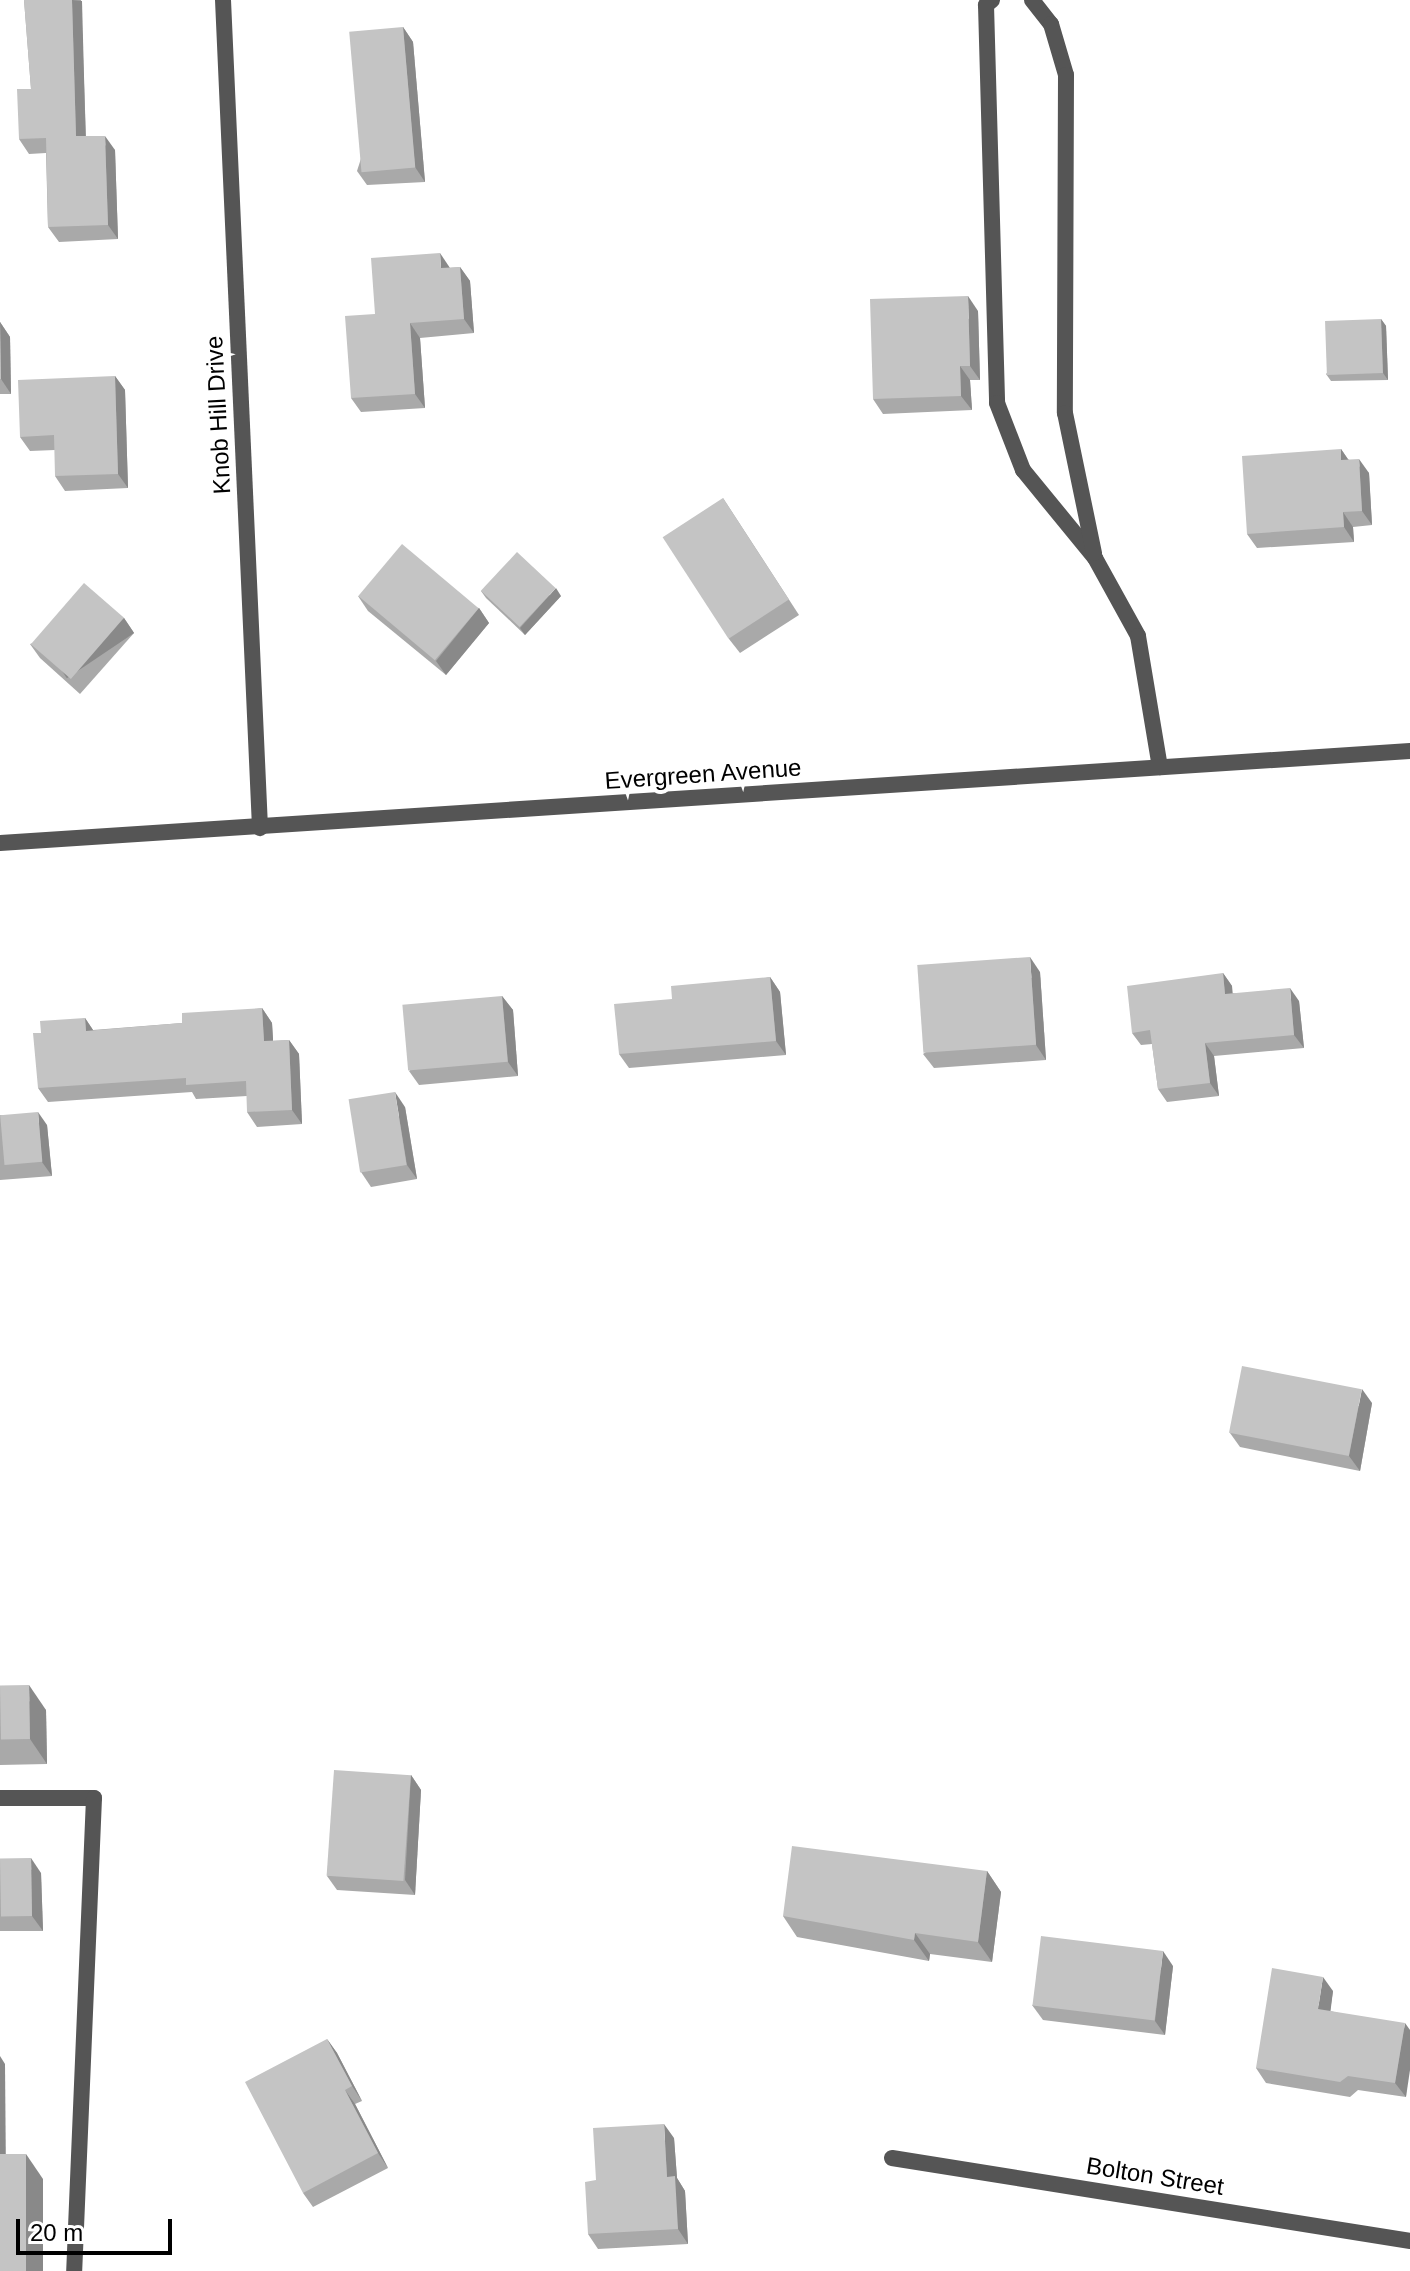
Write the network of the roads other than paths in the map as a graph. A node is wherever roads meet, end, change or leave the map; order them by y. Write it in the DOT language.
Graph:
graph roads {
  1 [pos="223,0"];
  2 [pos="1032,0"];
  3 [pos="983,2"];
  4 [pos="1095,558"];
  5 [pos="1410,751"];
  6 [pos="1160,767"];
  7 [pos="260,828"];
  8 [pos="0,843"];
  9 [pos="0,1798"];
  10 [pos="892,2158"];
  11 [pos="1410,2241"];
  12 [pos="74,2271"];
  1 -- 7 [label="street, Knob Hill Drive"];
  2 -- 4 [label="street"];
  3 -- 4 [label="street"];
  4 -- 6 [label="street"];
  5 -- 6 [label="street, Evergreen Avenue"];
  6 -- 7 [label="street, Evergreen Avenue"];
  7 -- 8 [label="street, Evergreen Avenue"];
  9 -- 12 [label="street"];
  10 -- 11 [label="street, Bolton Street"];
}
